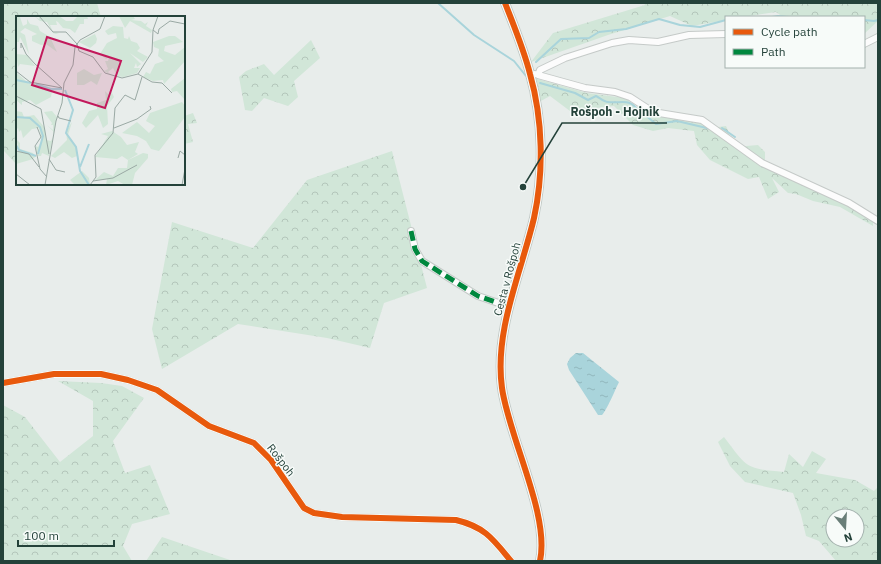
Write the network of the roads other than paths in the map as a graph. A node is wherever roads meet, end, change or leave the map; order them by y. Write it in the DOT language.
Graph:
graph roads {
  1 [pos="505,3"];
  2 [pos="725,34"];
  3 [pos="878,37"];
  4 [pos="865,44"];
  5 [pos="535,74"];
  6 [pos="878,222"];
  7 [pos="411,231"];
  8 [pos="510,307"];
  9 [pos="3,383"];
  10 [pos="511,561"];
  11 [pos="540,561"];
  1 -- 5 [label="street, Cesta v Rošpoh"];
  2 -- 5 [label="street"];
  3 -- 4 [label="street"];
  5 -- 6 [label="street"];
  5 -- 8 [label="street, Cesta v Rošpoh"];
  7 -- 8 [label="street"];
  8 -- 11 [label="street, Cesta v Rošpoh"];
  9 -- 10 [label="street, Rošpoh"];
}
